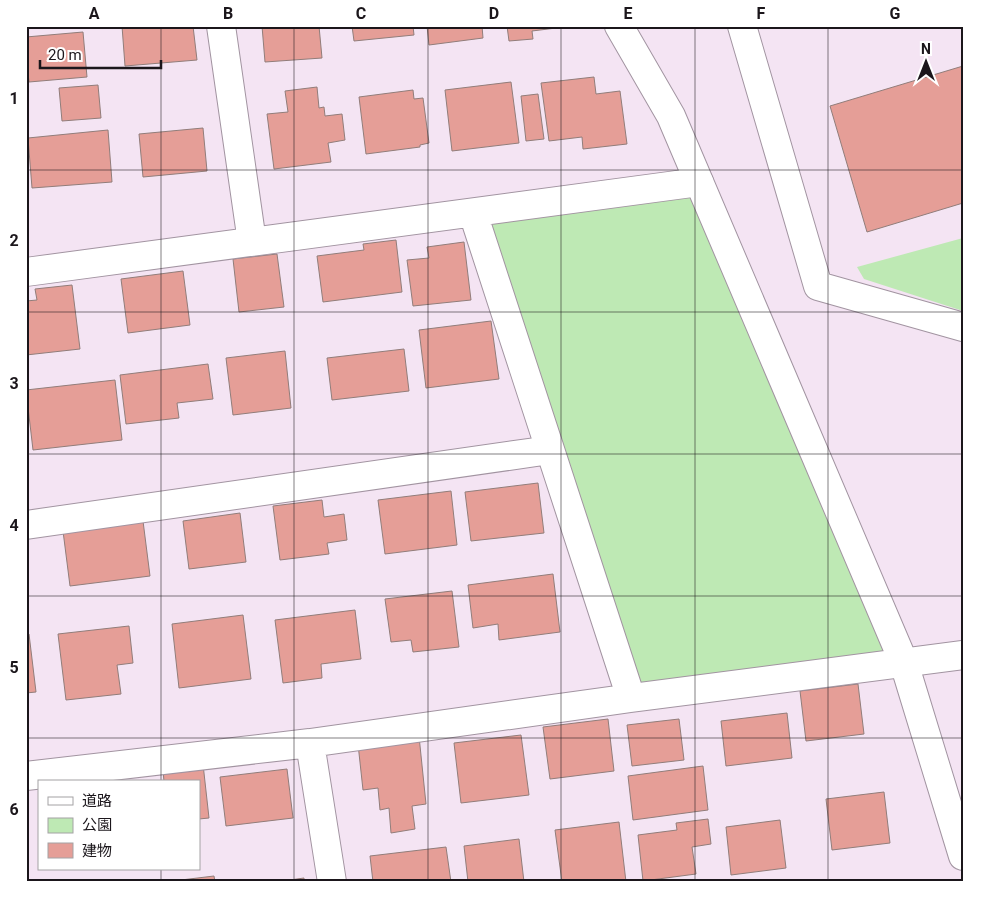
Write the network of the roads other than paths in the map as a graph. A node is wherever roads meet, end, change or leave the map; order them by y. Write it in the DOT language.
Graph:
graph roads {
  1 [pos="221,26"];
  2 [pos="619,26"];
  3 [pos="742,26"];
  4 [pos="699,182"];
  5 [pos="472,213"];
  6 [pos="252,242"];
  7 [pos="26,272"];
  8 [pos="963,327"];
  9 [pos="550,450"];
  10 [pos="26,524"];
  11 [pos="963,655"];
  12 [pos="904,663"];
  13 [pos="631,698"];
  14 [pos="310,743"];
  15 [pos="26,776"];
  16 [pos="963,856"];
  17 [pos="332,882"];
  1 -- 6 [label="street"];
  2 -- 4 [label="street"];
  3 -- 8 [label="street"];
  4 -- 5 [label="street"];
  4 -- 12 [label="street"];
  5 -- 6 [label="street"];
  5 -- 9 [label="street"];
  6 -- 7 [label="street"];
  9 -- 10 [label="street"];
  9 -- 13 [label="street"];
  11 -- 12 [label="street"];
  12 -- 13 [label="street"];
  12 -- 16 [label="street"];
  13 -- 14 [label="street"];
  14 -- 15 [label="street"];
  14 -- 17 [label="street"];
}
